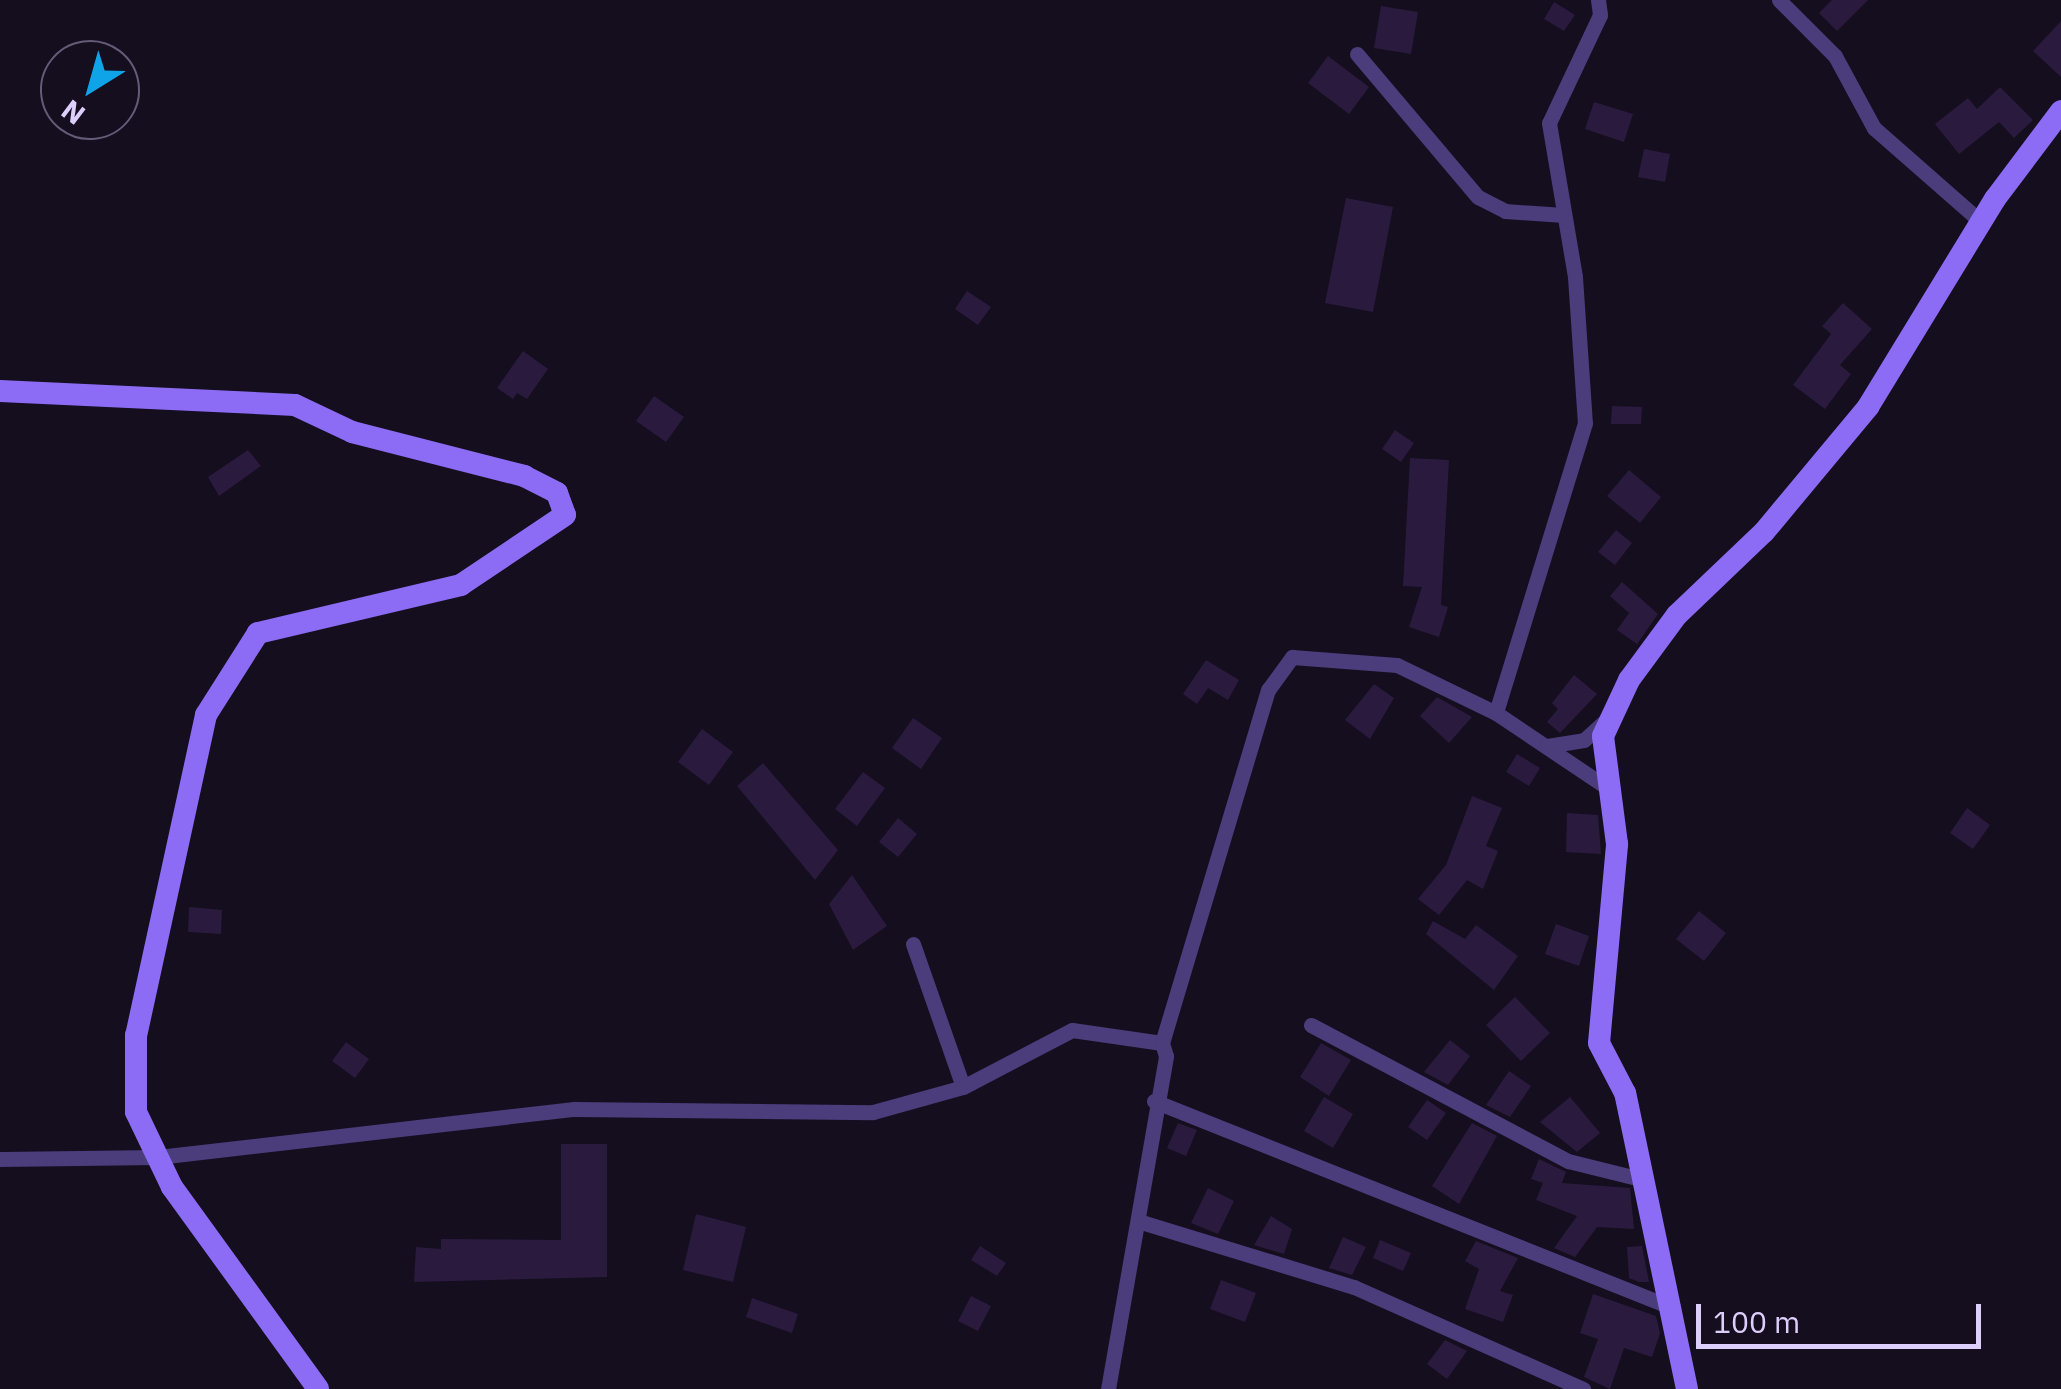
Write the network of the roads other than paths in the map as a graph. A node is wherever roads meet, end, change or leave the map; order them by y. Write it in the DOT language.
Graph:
graph roads {
  1 [pos="1598,0"];
  2 [pos="1779,0"];
  3 [pos="1357,54"];
  4 [pos="2061,111"];
  5 [pos="1564,214"];
  6 [pos="1982,222"];
  7 [pos="0,391"];
  8 [pos="1496,712"];
  9 [pos="1613,714"];
  10 [pos="1546,746"];
  11 [pos="1610,789"];
  12 [pos="913,944"];
  13 [pos="1311,1026"];
  14 [pos="1162,1043"];
  15 [pos="963,1087"];
  16 [pos="1154,1101"];
  17 [pos="158,1157"];
  18 [pos="0,1159"];
  19 [pos="1645,1180"];
  20 [pos="1138,1220"];
  21 [pos="1672,1308"];
  22 [pos="318,1389"];
  23 [pos="1108,1389"];
  24 [pos="1583,1389"];
  25 [pos="1687,1389"];
  1 -- 5 [label="street"];
  2 -- 6 [label="street"];
  3 -- 5 [label="street"];
  4 -- 6 [label="street"];
  5 -- 8 [label="street"];
  6 -- 9 [label="street"];
  7 -- 17 [label="street"];
  8 -- 10 [label="street"];
  8 -- 14 [label="street"];
  9 -- 10 [label="street"];
  9 -- 11 [label="street"];
  10 -- 11 [label="street"];
  11 -- 19 [label="street"];
  12 -- 15 [label="street"];
  13 -- 19 [label="street"];
  14 -- 15 [label="street"];
  14 -- 16 [label="street"];
  15 -- 17 [label="street"];
  16 -- 20 [label="street"];
  16 -- 21 [label="street"];
  17 -- 18 [label="street"];
  17 -- 22 [label="street"];
  19 -- 21 [label="street"];
  20 -- 23 [label="street"];
  20 -- 24 [label="street"];
  21 -- 25 [label="street"];
}
